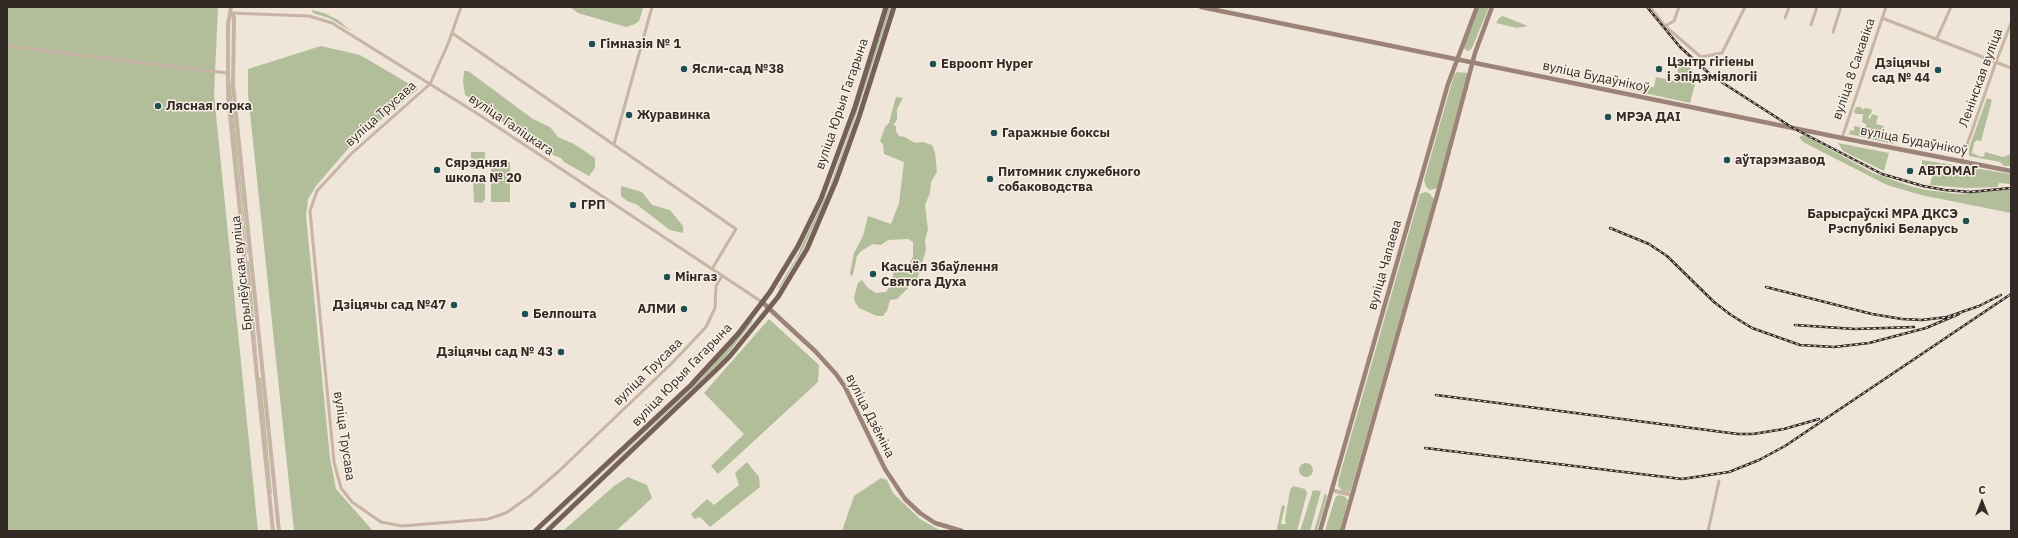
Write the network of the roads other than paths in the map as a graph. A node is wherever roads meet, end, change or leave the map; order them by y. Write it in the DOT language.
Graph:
graph roads {
  1 [pos="231,7"];
  2 [pos="461,7"];
  3 [pos="652,7"];
  4 [pos="886,7"];
  5 [pos="894,7"];
  6 [pos="1201,7"];
  7 [pos="1477,7"];
  8 [pos="1492,7"];
  9 [pos="1650,7"];
  10 [pos="1680,7"];
  11 [pos="1745,7"];
  12 [pos="1789,7"];
  13 [pos="1817,7"];
  14 [pos="1841,7"];
  15 [pos="1886,7"];
  16 [pos="1952,7"];
  17 [pos="230,13"];
  18 [pos="1785,18"];
  19 [pos="1882,18"];
  20 [pos="2011,23"];
  21 [pos="1811,25"];
  22 [pos="1665,26"];
  23 [pos="1832,32"];
  24 [pos="452,33"];
  25 [pos="1937,38"];
  26 [pos="7,46"];
  27 [pos="1456,60"];
  28 [pos="1996,62"];
  29 [pos="1472,63"];
  30 [pos="2011,68"];
  31 [pos="227,73"];
  32 [pos="232,74"];
  33 [pos="430,84"];
  34 [pos="1842,138"];
  35 [pos="614,144"];
  36 [pos="1961,162"];
  37 [pos="2011,171"];
  38 [pos="251,256"];
  39 [pos="245,257"];
  40 [pos="712,270"];
  41 [pos="722,276"];
  42 [pos="762,302"];
  43 [pos="769,308"];
  44 [pos="1719,481"];
  45 [pos="1331,490"];
  46 [pos="1352,495"];
  47 [pos="275,496"];
  48 [pos="270,497"];
  49 [pos="273,531"];
  50 [pos="279,531"];
  51 [pos="536,531"];
  52 [pos="547,531"];
  53 [pos="962,531"];
  54 [pos="1320,531"];
  55 [pos="1342,531"];
  56 [pos="1708,531"];
  1 -- 17 [label="street, Брылёўская вуліца"];
  2 -- 24 [label="street, вуліца Трусава"];
  3 -- 35 [label="street"];
  4 -- 42 [label="main road, вуліца Юрыя Гагарына"];
  5 -- 43 [label="main road, вуліца Юрыя Гагарына"];
  6 -- 27 [label="main road, вуліца Будаўнікоў"];
  7 -- 27 [label="main road, вуліца Чапаева"];
  8 -- 29 [label="main road"];
  9 -- 22 [label="street"];
  10 -- 22 [label="street"];
  11 -- 22 [label="street"];
  12 -- 18 [label="street"];
  13 -- 21 [label="street"];
  14 -- 23 [label="street"];
  15 -- 19 [label="street, вуліца 8 Сакавіка"];
  16 -- 25 [label="street"];
  17 -- 31 [label="street, Брылёўская вуліца"];
  17 -- 32 [label="street, Брылёўская вуліца"];
  17 -- 33 [label="street, вуліца Галіцкага"];
  19 -- 25 [label="street"];
  19 -- 34 [label="street, вуліца 8 Сакавіка"];
  20 -- 28 [label="street, Ленінская вуліца"];
  24 -- 33 [label="street, вуліца Трусава"];
  24 -- 35 [label="street"];
  25 -- 28 [label="street"];
  26 -- 31 [label="street"];
  27 -- 29 [label="main road, вуліца Будаўнікоў"];
  27 -- 45 [label="main road, вуліца Чапаева"];
  28 -- 30 [label="street"];
  28 -- 36 [label="street, Ленінская вуліца"];
  29 -- 34 [label="main road, вуліца Будаўнікоў"];
  29 -- 46 [label="main road"];
  31 -- 32 [label="street"];
  31 -- 39 [label="street, Брылёўская вуліца"];
  32 -- 38 [label="street, Брылёўская вуліца"];
  33 -- 40 [label="street, вуліца Галіцкага"];
  33 -- 41 [label="street, вуліца Трусава"];
  34 -- 36 [label="main road, вуліца Будаўнікоў"];
  35 -- 40 [label="street"];
  36 -- 37 [label="main road, вуліца Будаўнікоў"];
  38 -- 39 [label="street"];
  38 -- 47 [label="street, Брылёўская вуліца"];
  39 -- 48 [label="street, Брылёўская вуліца"];
  40 -- 41 [label="street, вуліца Галіцкага"];
  41 -- 42 [label="street, вуліца Галіцкага"];
  42 -- 43 [label="main road, вуліца Дзёміна"];
  42 -- 51 [label="main road, вуліца Юрыя Гагарына"];
  43 -- 52 [label="main road, вуліца Юрыя Гагарына"];
  43 -- 53 [label="main road, вуліца Дзёміна"];
  44 -- 56 [label="street"];
  45 -- 46 [label="street"];
  45 -- 54 [label="main road, вуліца Чапаева"];
  46 -- 55 [label="main road"];
  47 -- 48 [label="street"];
  47 -- 50 [label="street, Брылёўская вуліца"];
  48 -- 49 [label="street, Брылёўская вуліца"];
}
